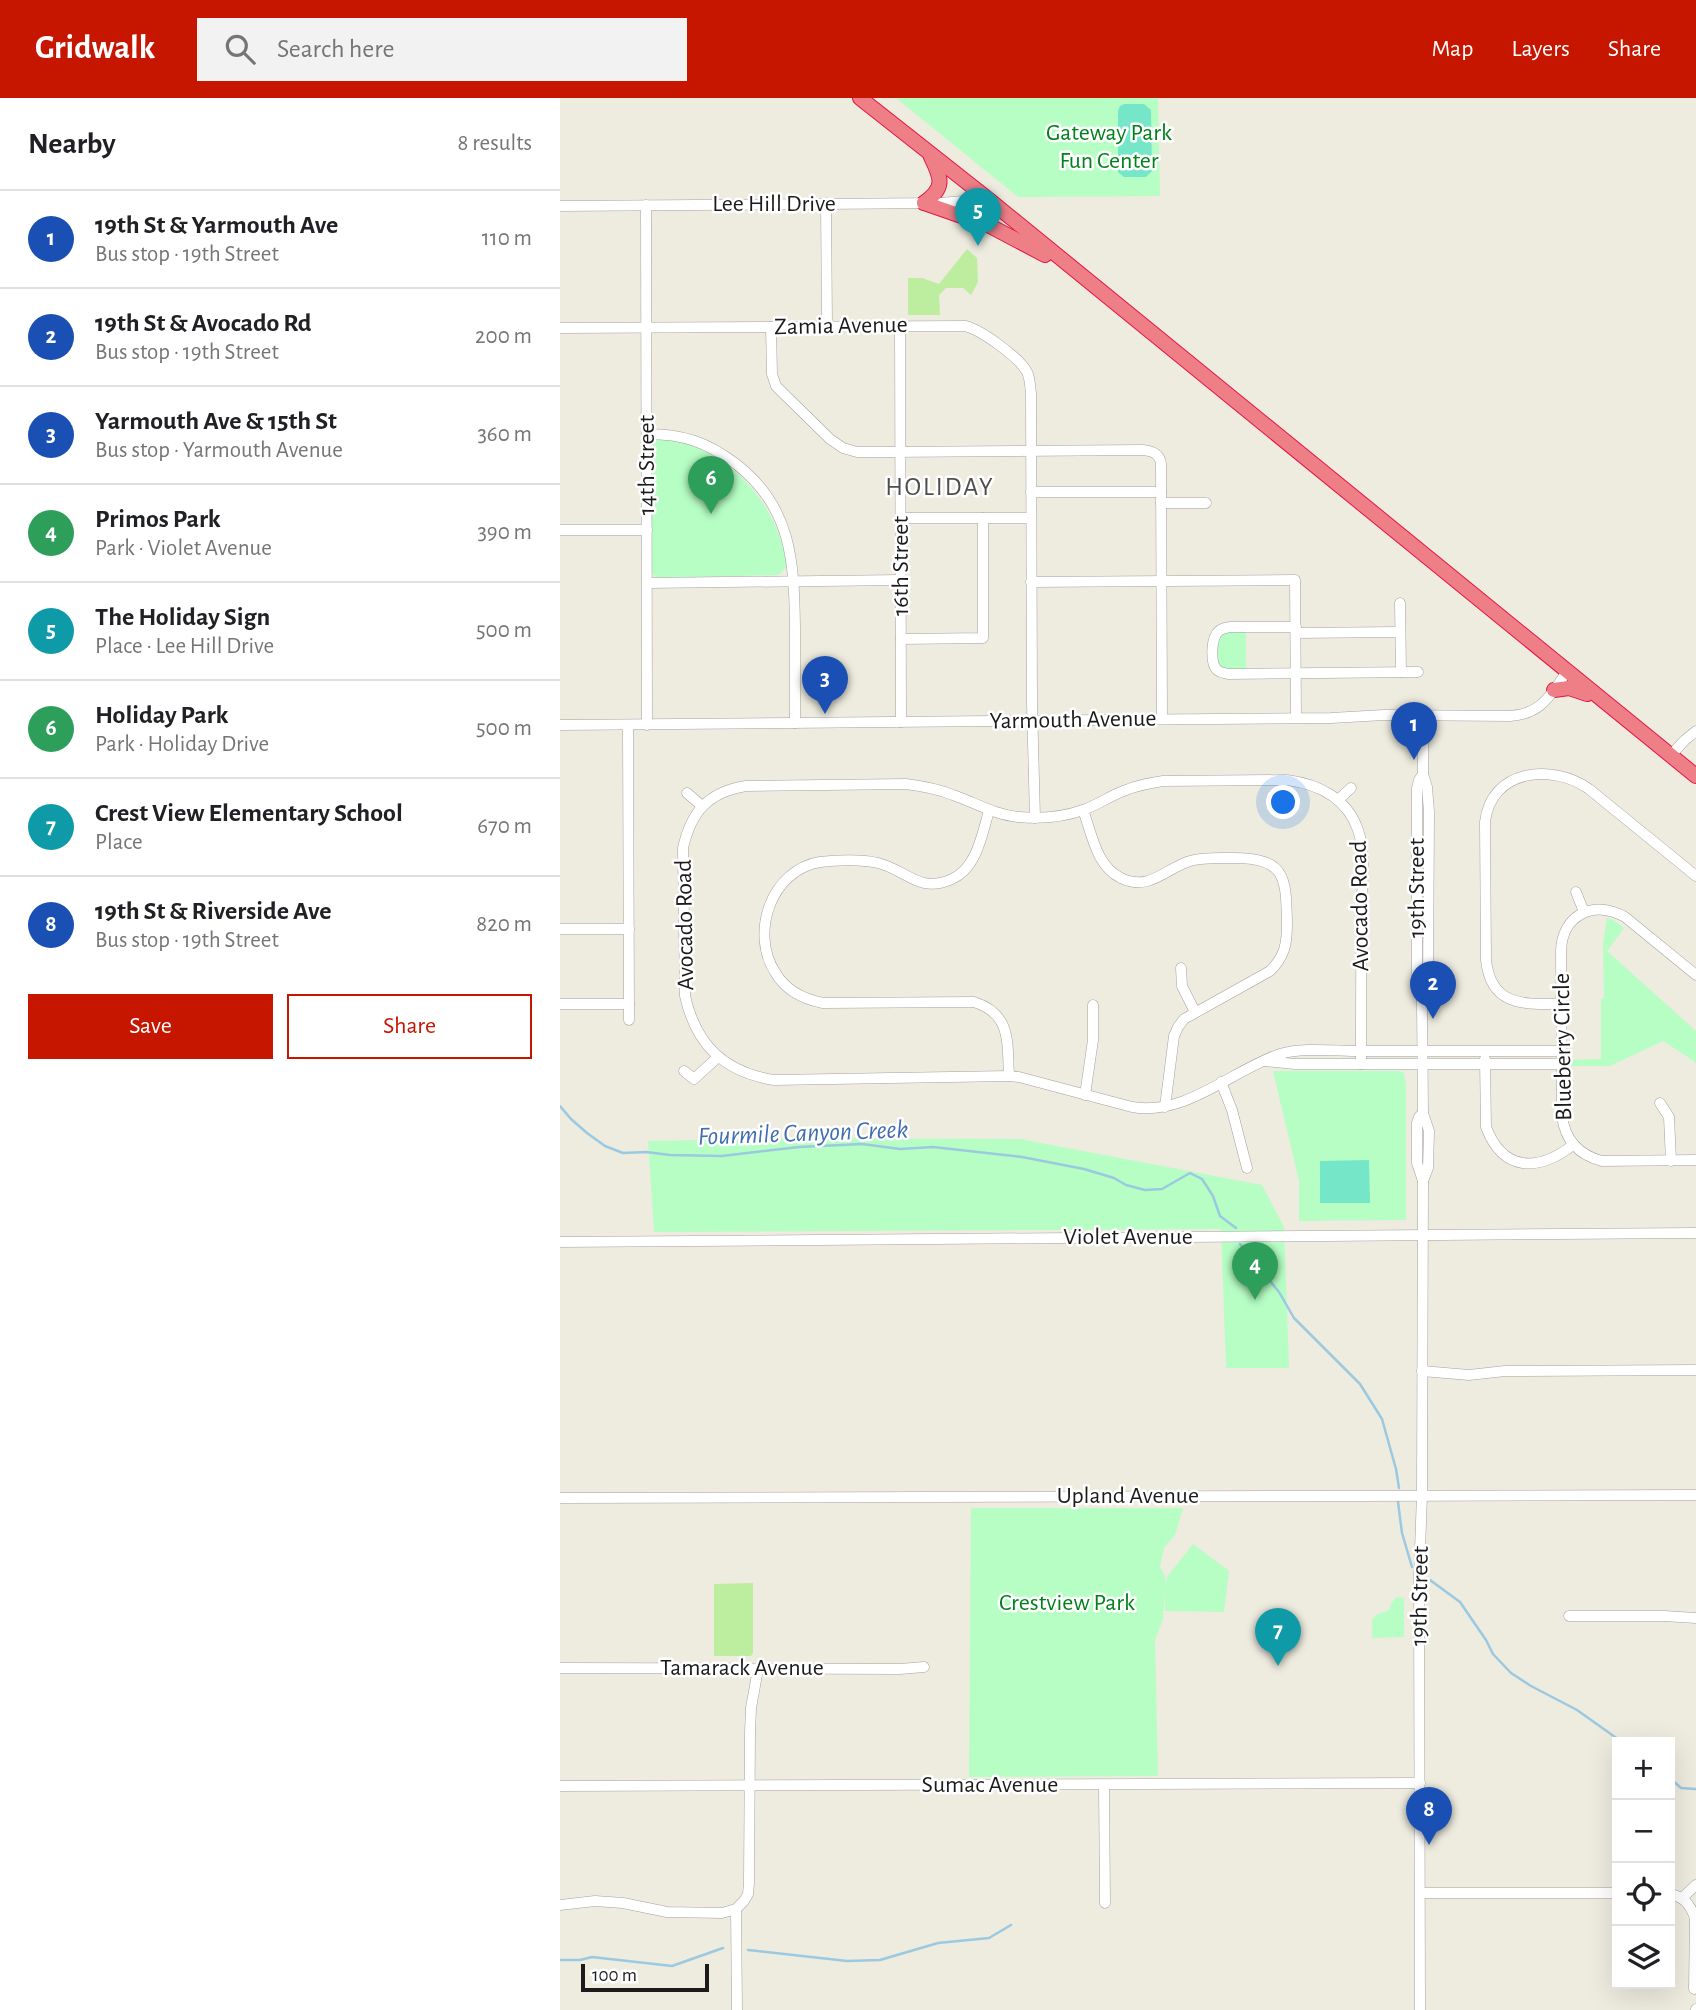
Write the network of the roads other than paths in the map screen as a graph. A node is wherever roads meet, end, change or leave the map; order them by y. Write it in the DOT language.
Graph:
graph roads {
  1 [pos="860,98"];
  2 [pos="930,154"];
  3 [pos="988,199"];
  4 [pos="825,203"];
  5 [pos="924,203"];
  6 [pos="646,205"];
  7 [pos="560,206"];
  8 [pos="1071,268"];
  9 [pos="900,325"];
  10 [pos="827,326"];
  11 [pos="647,327"];
  12 [pos="771,327"];
  13 [pos="560,328"];
  14 [pos="647,434"];
  15 [pos="1031,451"];
  16 [pos="900,452"];
  17 [pos="1031,492"];
  18 [pos="1161,492"];
  19 [pos="1161,503"];
  20 [pos="1206,503"];
  21 [pos="900,518"];
  22 [pos="1031,518"];
  23 [pos="983,519"];
  24 [pos="560,530"];
  25 [pos="647,530"];
  26 [pos="901,580"];
  27 [pos="794,581"];
  28 [pos="1162,581"];
  29 [pos="1031,582"];
  30 [pos="647,583"];
  31 [pos="1400,603"];
  32 [pos="1296,630"];
  33 [pos="1401,632"];
  34 [pos="901,639"];
  35 [pos="1401,672"];
  36 [pos="1418,672"];
  37 [pos="1567,672"];
  38 [pos="1296,673"];
  39 [pos="1554,690"];
  40 [pos="1604,702"];
  41 [pos="1423,715"];
  42 [pos="1296,718"];
  43 [pos="1162,719"];
  44 [pos="1032,721"];
  45 [pos="901,722"];
  46 [pos="795,723"];
  47 [pos="648,724"];
  48 [pos="560,725"];
  49 [pos="628,725"];
  50 [pos="1696,732"];
  51 [pos="1670,756"];
  52 [pos="1696,776"];
  53 [pos="1351,788"];
  54 [pos="687,793"];
  55 [pos="1338,800"];
  56 [pos="702,806"];
  57 [pos="1083,810"];
  58 [pos="989,811"];
  59 [pos="1035,818"];
  60 [pos="1696,876"];
  61 [pos="1576,892"];
  62 [pos="1584,912"];
  63 [pos="560,929"];
  64 [pos="629,929"];
  65 [pos="1181,968"];
  66 [pos="1696,975"];
  67 [pos="560,1003"];
  68 [pos="1562,1003"];
  69 [pos="629,1004"];
  70 [pos="1093,1005"];
  71 [pos="1195,1012"];
  72 [pos="629,1020"];
  73 [pos="1361,1051"];
  74 [pos="1423,1051"];
  75 [pos="1485,1051"];
  76 [pos="1562,1051"];
  77 [pos="718,1057"];
  78 [pos="1264,1061"];
  79 [pos="1361,1064"];
  80 [pos="1423,1064"];
  81 [pos="1485,1064"];
  82 [pos="1562,1064"];
  83 [pos="684,1071"];
  84 [pos="1009,1076"];
  85 [pos="1221,1082"];
  86 [pos="1085,1095"];
  87 [pos="1660,1102"];
  88 [pos="1165,1107"];
  89 [pos="1573,1145"];
  90 [pos="1696,1160"];
  91 [pos="1671,1161"];
  92 [pos="1247,1168"];
  93 [pos="1696,1233"];
  94 [pos="1423,1235"];
  95 [pos="560,1242"];
  96 [pos="1696,1370"];
  97 [pos="1422,1371"];
  98 [pos="1422,1495"];
  99 [pos="1696,1496"];
  100 [pos="560,1498"];
  101 [pos="1569,1616"];
  102 [pos="1696,1618"];
  103 [pos="924,1667"];
  104 [pos="560,1668"];
  105 [pos="758,1669"];
  106 [pos="1420,1783"];
  107 [pos="1104,1785"];
  108 [pos="560,1786"];
  109 [pos="750,1786"];
  110 [pos="1696,1885"];
  111 [pos="1421,1893"];
  112 [pos="1612,1893"];
  113 [pos="1675,1896"];
  114 [pos="1682,1898"];
  115 [pos="1105,1903"];
  116 [pos="560,1905"];
  117 [pos="736,1909"];
  118 [pos="1694,1989"];
  119 [pos="737,2010"];
  120 [pos="1420,2010"];
  1 -- 2 [label="highway"];
  2 -- 3 [label="highway"];
  2 -- 5 [label="highway"];
  3 -- 5 [label="street, Lee Hill Drive"];
  3 -- 8 [label="highway"];
  4 -- 5 [label="street, Lee Hill Drive"];
  4 -- 6 [label="street, Lee Hill Drive"];
  4 -- 10 [label="street"];
  5 -- 8 [label="highway"];
  6 -- 7 [label="street, Lee Hill Drive"];
  6 -- 11 [label="street, 14th Street"];
  8 -- 37 [label="highway"];
  9 -- 10 [label="street, Zamia Avenue"];
  9 -- 15 [label="street, Zamia Avenue"];
  9 -- 16 [label="street, 16th Street"];
  10 -- 12 [label="street, Zamia Avenue"];
  11 -- 12 [label="street, Zamia Avenue"];
  11 -- 13 [label="street, Zamia Avenue"];
  11 -- 14 [label="street, 14th Street"];
  12 -- 16 [label="street"];
  14 -- 25 [label="street, 14th Street"];
  14 -- 27 [label="street"];
  15 -- 16 [label="street"];
  15 -- 17 [label="street, Zamia Avenue"];
  15 -- 18 [label="street"];
  16 -- 21 [label="street, 16th Street"];
  17 -- 18 [label="street"];
  17 -- 22 [label="street, Zamia Avenue"];
  18 -- 19 [label="street"];
  19 -- 20 [label="street"];
  19 -- 28 [label="street"];
  21 -- 23 [label="street"];
  21 -- 26 [label="street, 16th Street"];
  22 -- 23 [label="street"];
  22 -- 29 [label="street, Zamia Avenue"];
  23 -- 34 [label="street"];
  24 -- 25 [label="street"];
  25 -- 30 [label="street, 14th Street"];
  26 -- 27 [label="street"];
  26 -- 34 [label="street, 16th Street"];
  27 -- 30 [label="street"];
  27 -- 46 [label="street"];
  28 -- 29 [label="street"];
  28 -- 32 [label="street"];
  28 -- 43 [label="street"];
  29 -- 44 [label="street, Zamia Avenue"];
  30 -- 47 [label="street, 14th Street"];
  31 -- 33 [label="street"];
  32 -- 33 [label="street"];
  32 -- 38 [label="street"];
  32 -- 38 [label="street"];
  33 -- 35 [label="street"];
  34 -- 45 [label="street, 16th Street"];
  35 -- 36 [label="street"];
  35 -- 38 [label="street"];
  37 -- 39 [label="street, Yarmouth Avenue"];
  37 -- 40 [label="highway"];
  38 -- 42 [label="street"];
  39 -- 40 [label="highway"];
  39 -- 41 [label="street, Yarmouth Avenue"];
  40 -- 51 [label="highway"];
  41 -- 42 [label="street, Yarmouth Avenue"];
  41 -- 74 [label="street, 19th Street"];
  42 -- 43 [label="street, Yarmouth Avenue"];
  43 -- 44 [label="street, Yarmouth Avenue"];
  44 -- 45 [label="street, Yarmouth Avenue"];
  44 -- 59 [label="street, Zamia Avenue"];
  45 -- 46 [label="street, Yarmouth Avenue"];
  46 -- 47 [label="street, Yarmouth Avenue"];
  47 -- 49 [label="street, Yarmouth Avenue"];
  48 -- 49 [label="street, Yarmouth Avenue"];
  49 -- 64 [label="street"];
  50 -- 51 [label="street"];
  51 -- 52 [label="highway"];
  53 -- 55 [label="street"];
  54 -- 56 [label="street"];
  55 -- 57 [label="street, Avocado Road"];
  55 -- 73 [label="street, Avocado Road"];
  56 -- 58 [label="street, Avocado Road"];
  56 -- 77 [label="street, Avocado Road"];
  57 -- 59 [label="street, Avocado Road"];
  57 -- 71 [label="street"];
  58 -- 59 [label="street, Avocado Road"];
  58 -- 84 [label="street"];
  60 -- 68 [label="street"];
  61 -- 62 [label="street"];
  62 -- 66 [label="street"];
  62 -- 68 [label="street, Blueberry Circle"];
  63 -- 64 [label="street"];
  64 -- 69 [label="street"];
  65 -- 71 [label="street"];
  67 -- 69 [label="street"];
  68 -- 76 [label="street, Blueberry Circle"];
  69 -- 72 [label="street"];
  70 -- 86 [label="street"];
  71 -- 88 [label="street"];
  73 -- 74 [label="street, Avocado Road"];
  73 -- 78 [label="street, Avocado Road"];
  73 -- 79 [label="street, Avocado Road"];
  74 -- 75 [label="street, Avocado Road"];
  74 -- 80 [label="street, 19th Street"];
  75 -- 76 [label="street, Avocado Road"];
  75 -- 81 [label="street"];
  76 -- 82 [label="street, Blueberry Circle"];
  77 -- 83 [label="street"];
  77 -- 84 [label="street, Avocado Road"];
  78 -- 79 [label="street"];
  78 -- 85 [label="street, Avocado Road"];
  79 -- 80 [label="street"];
  80 -- 81 [label="street"];
  80 -- 94 [label="street, 19th Street"];
  81 -- 82 [label="street"];
  81 -- 89 [label="street"];
  82 -- 89 [label="street, Blueberry Circle"];
  84 -- 86 [label="street, Avocado Road"];
  85 -- 88 [label="street, Avocado Road"];
  85 -- 92 [label="street"];
  86 -- 88 [label="street, Avocado Road"];
  87 -- 91 [label="street"];
  89 -- 91 [label="street, Blueberry Circle"];
  90 -- 91 [label="street, Blueberry Circle"];
  93 -- 94 [label="street, Violet Avenue"];
  94 -- 95 [label="street, Violet Avenue"];
  94 -- 97 [label="street, 19th Street"];
  96 -- 97 [label="street"];
  97 -- 98 [label="street, 19th Street"];
  98 -- 99 [label="street, Upland Avenue"];
  98 -- 100 [label="street, Upland Avenue"];
  98 -- 106 [label="street, 19th Street"];
  101 -- 102 [label="street"];
  103 -- 105 [label="street, Tamarack Avenue"];
  104 -- 105 [label="street, Tamarack Avenue"];
  105 -- 109 [label="street"];
  106 -- 107 [label="street, Sumac Avenue"];
  106 -- 111 [label="street, 19th Street"];
  107 -- 109 [label="street, Sumac Avenue"];
  107 -- 115 [label="street"];
  108 -- 109 [label="street, Sumac Avenue"];
  109 -- 117 [label="street"];
  110 -- 114 [label="street"];
  111 -- 112 [label="street"];
  111 -- 120 [label="street, 19th Street"];
  113 -- 114 [label="street"];
  114 -- 118 [label="street"];
  116 -- 117 [label="street"];
  117 -- 119 [label="street"];
}
